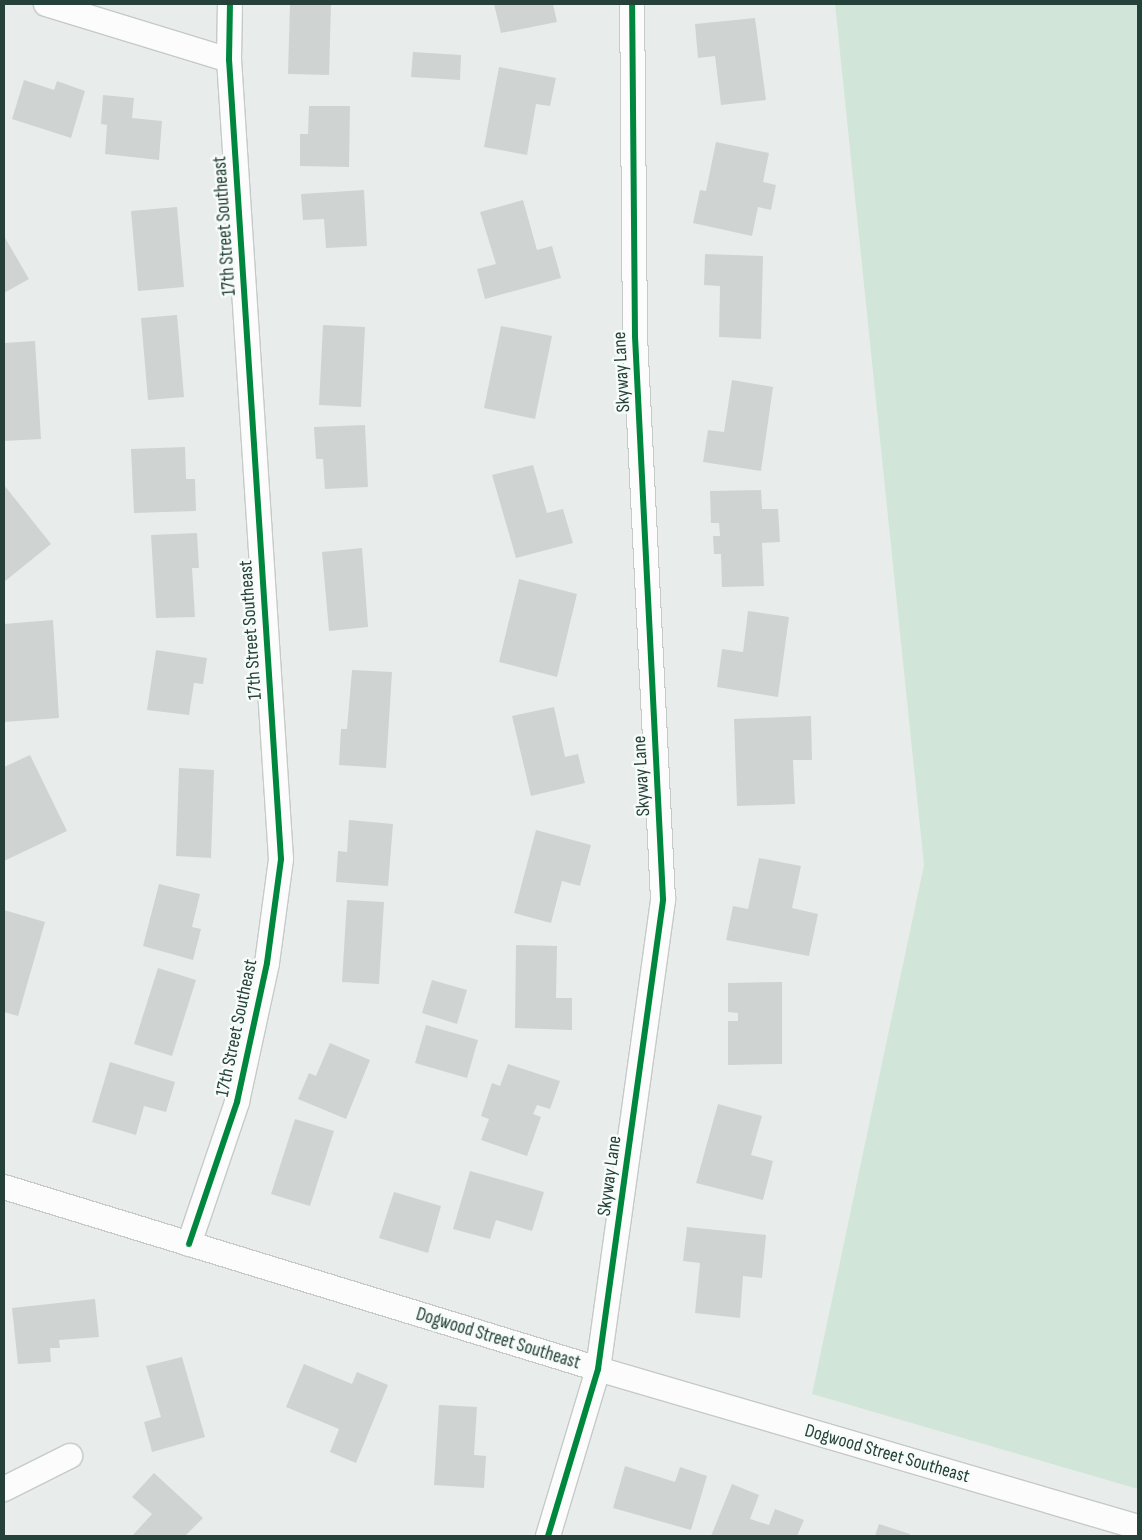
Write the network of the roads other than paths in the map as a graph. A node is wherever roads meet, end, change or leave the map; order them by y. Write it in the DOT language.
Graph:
graph roads {
  1 [pos="46,4"];
  2 [pos="230,4"];
  3 [pos="632,4"];
  4 [pos="229,60"];
  5 [pos="4,1187"];
  6 [pos="189,1244"];
  7 [pos="598,1369"];
  8 [pos="70,1456"];
  9 [pos="4,1489"];
  10 [pos="1138,1528"];
  11 [pos="548,1536"];
  1 -- 4 [label="street"];
  2 -- 4 [label="street, 17th Street Southeast"];
  3 -- 7 [label="street, Skyway Lane"];
  4 -- 6 [label="street, 17th Street Southeast"];
  5 -- 6 [label="street, Dogwood Street Southeast"];
  6 -- 7 [label="street, Dogwood Street Southeast"];
  7 -- 10 [label="street, Dogwood Street Southeast"];
  7 -- 11 [label="street, Skyway Lane"];
  8 -- 9 [label="street"];
}
